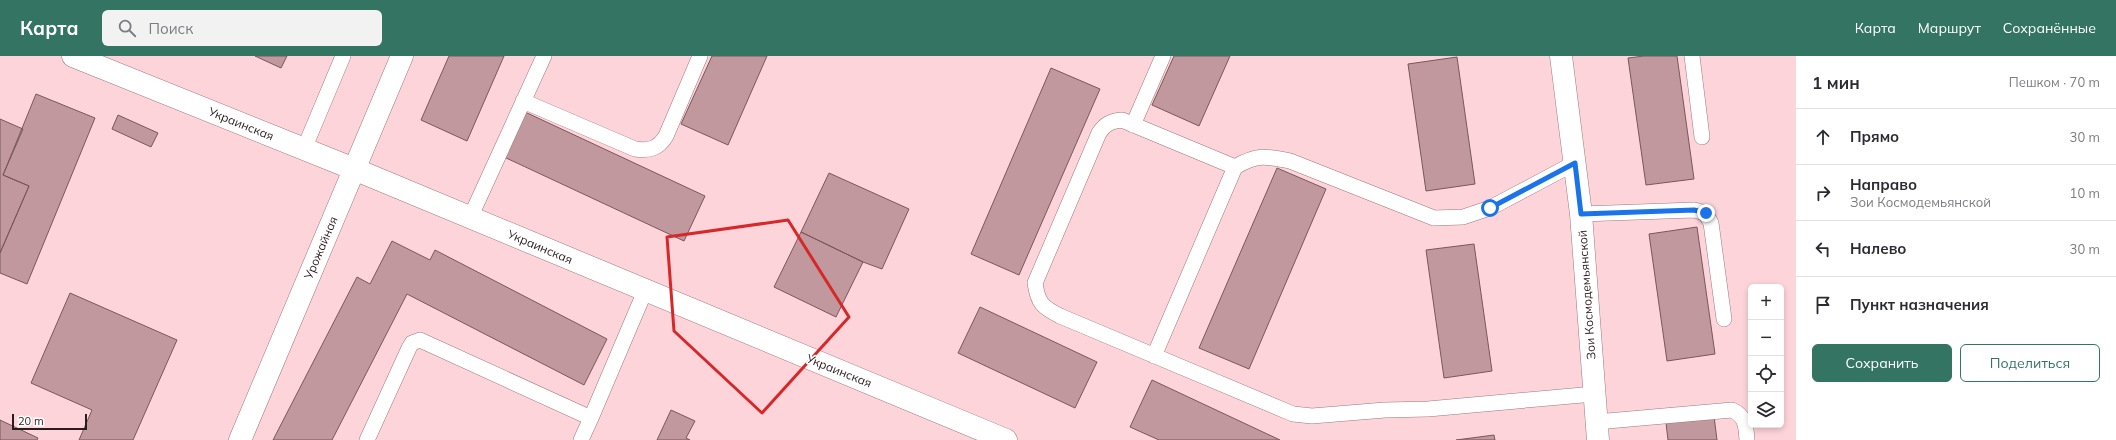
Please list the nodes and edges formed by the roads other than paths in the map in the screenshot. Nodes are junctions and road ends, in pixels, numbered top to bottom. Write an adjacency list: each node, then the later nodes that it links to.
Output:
1 (73, 56): 12 (street, Украинская)
2 (343, 56): 12 (lane)
3 (402, 56): 15 (street, Урожайная)
4 (544, 56): 9 (lane)
5 (700, 56): 9 (lane)
6 (1163, 56): 10 (lane)
7 (1561, 56): 13 (street, Зои Космодемьянской)
8 (1692, 56): 11 (lane)
9 (523, 101): 17 (lane)
10 (1133, 124): 14 (lane); 20 (lane)
11 (1702, 137)
12 (304, 149): 15 (street, Украинская)
13 (1575, 163): 14 (lane); 16 (street, Зои Космодемьянской)
14 (1235, 167): 20 (lane)
15 (354, 169): 17 (street, Украинская); 24 (street, Урожайная)
16 (1581, 214): 19 (lane); 21 (street, Зои Космодемьянской)
17 (470, 218): 18 (street, Украинская)
18 (645, 291): 22 (lane); 27 (street, Украинская)
19 (1724, 319)
20 (1154, 356): 21 (lane)
21 (1594, 394): 23 (street, Зои Космодемьянской)
22 (591, 418): 25 (lane); 26 (lane)
23 (1597, 431): 28 (lane)
24 (240, 440)
25 (367, 440)
26 (581, 440)
27 (1006, 440)
28 (1747, 440)

